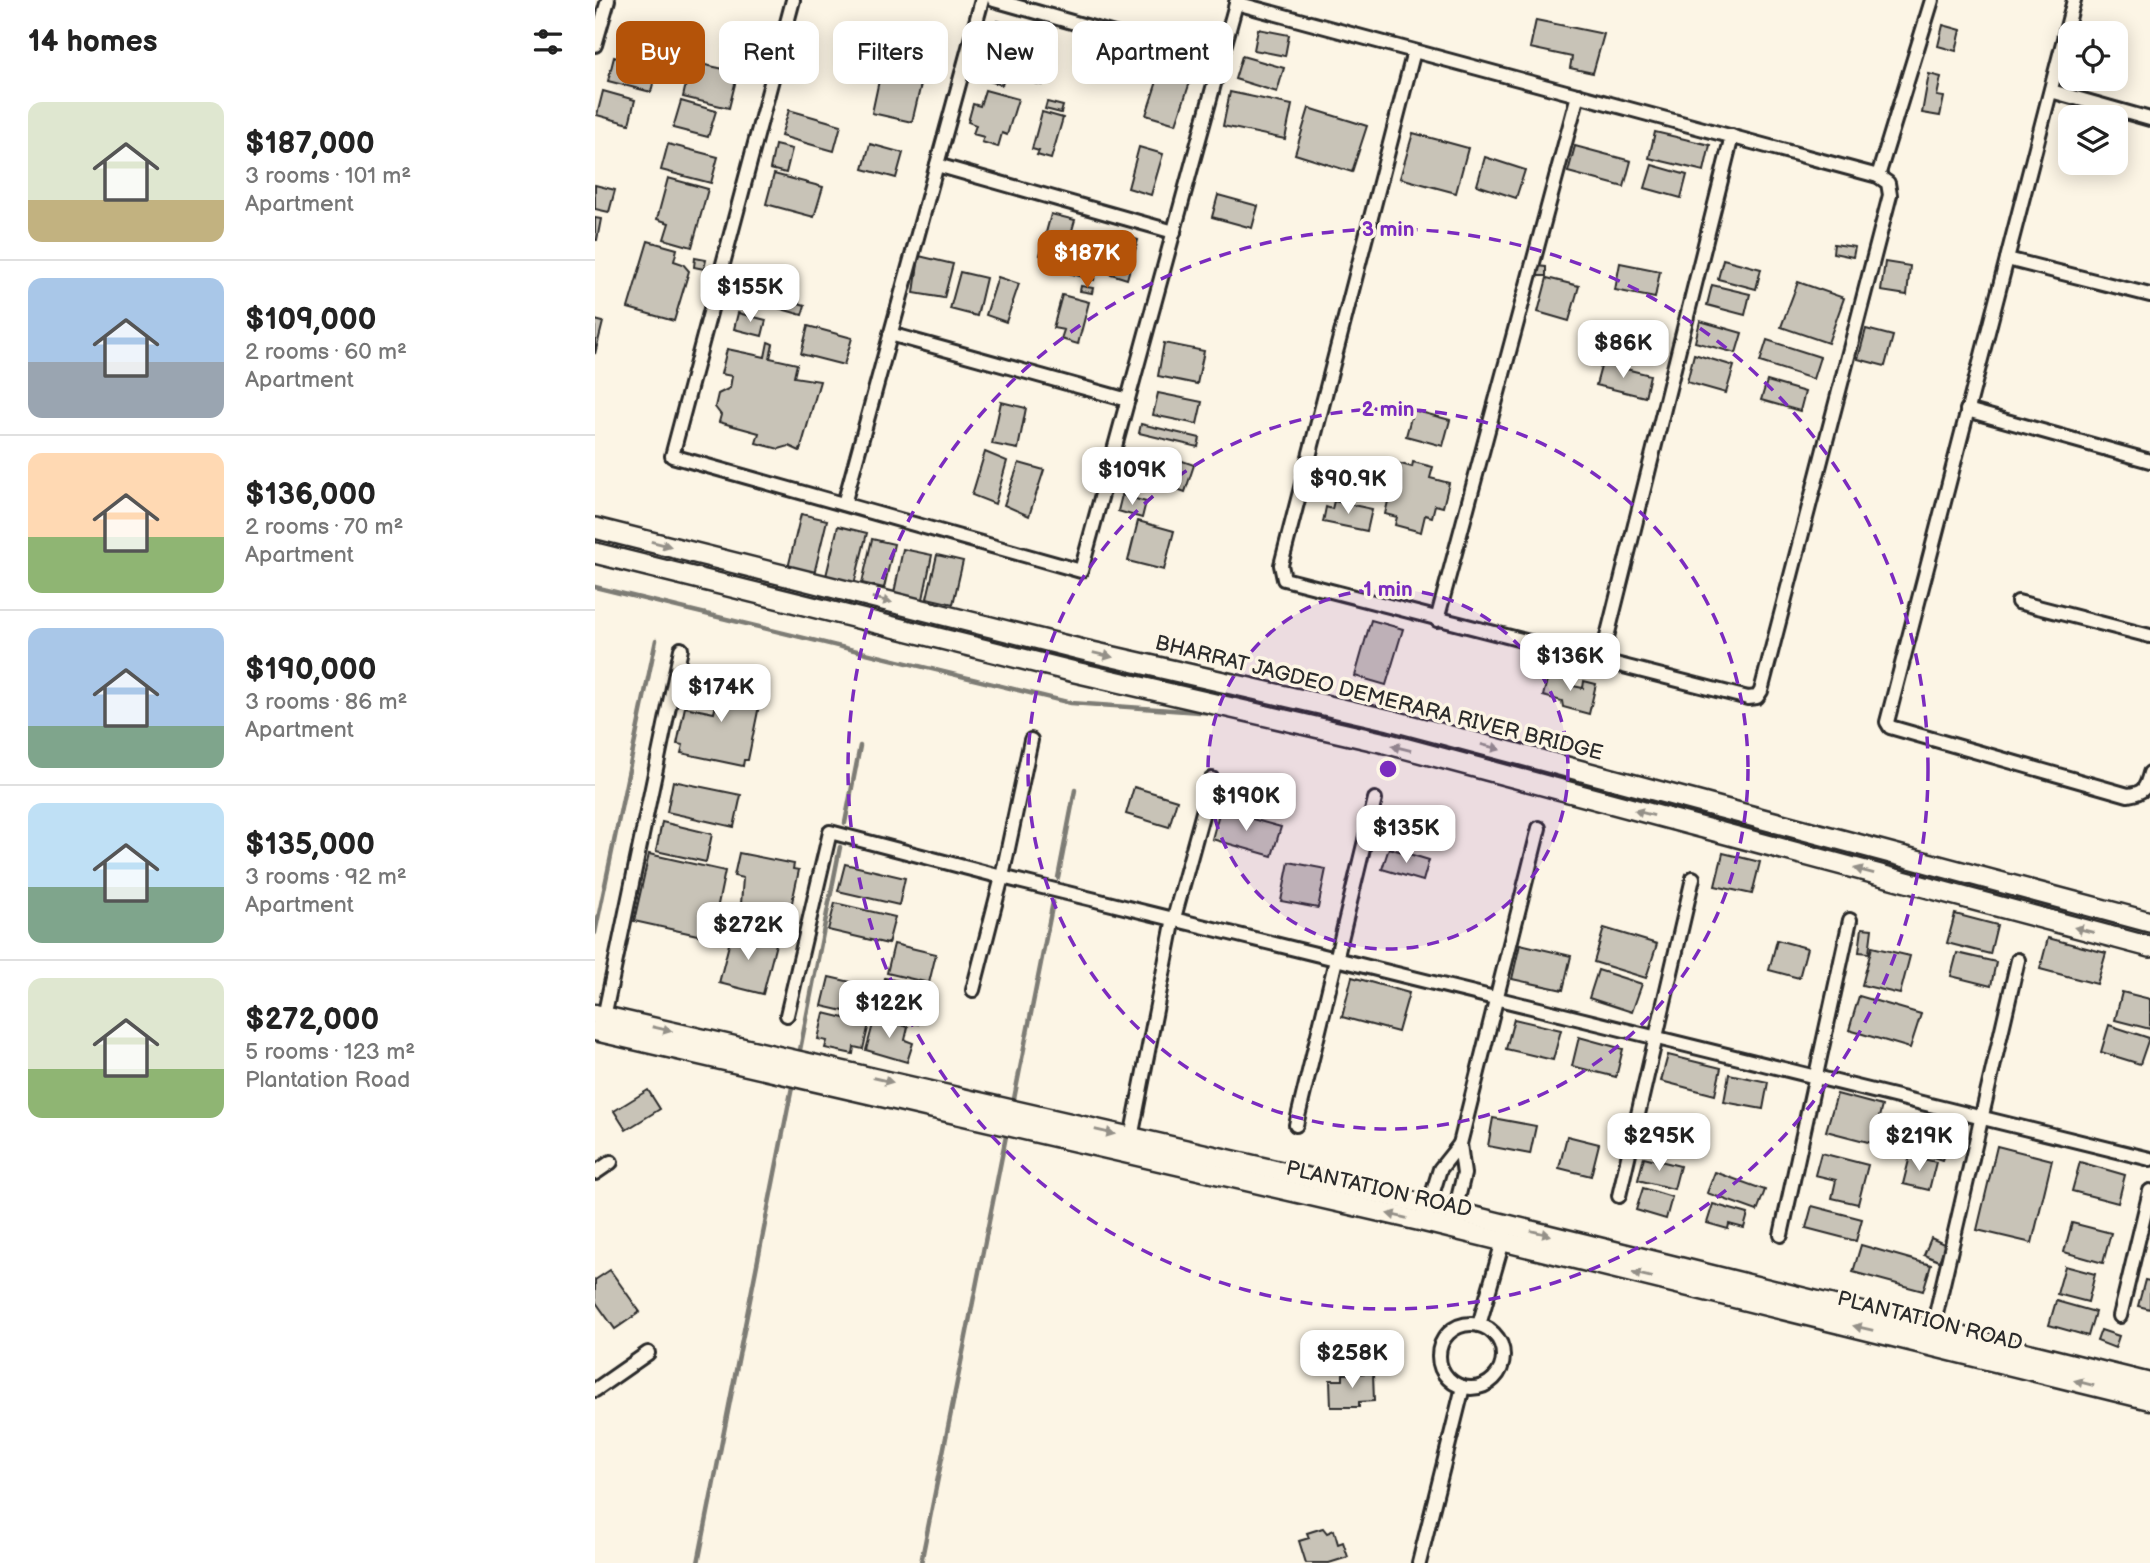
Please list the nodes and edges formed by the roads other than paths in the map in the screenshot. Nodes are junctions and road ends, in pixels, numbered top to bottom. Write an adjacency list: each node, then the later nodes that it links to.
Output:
1 (608, 0): 10 (street)
2 (793, 0): 26 (street)
3 (982, 0): 17 (street)
4 (994, 0): 9 (street)
5 (1932, 0): 18 (street)
6 (2074, 0): 13 (street)
7 (1237, 2): 8 (street); 11 (street)
8 (1232, 21)
9 (1072, 22)
10 (595, 46)
11 (1414, 51): 14 (street); 30 (street)
12 (1215, 84): 19 (street)
13 (2051, 91): 15 (street); 20 (street)
14 (1578, 95): 16 (street); 30 (street)
15 (2150, 119)
16 (1732, 136): 18 (street); 33 (street)
17 (937, 165): 19 (street); 22 (street)
18 (1878, 176): 33 (street)
19 (1174, 232): 23 (street)
20 (2007, 259): 21 (street); 24 (street)
21 (2150, 295)
22 (890, 334): 23 (street); 26 (street)
23 (1128, 401): 26 (street)
24 (1967, 410): 25 (street); 35 (street)
25 (2150, 461)
26 (844, 504)
27 (595, 528): 43 (main road, BHARRAT JAGDEO DEMERARA RIVER BRIDGE, one-way to 43)
28 (595, 553): 44 (main road, BHARRAT JAGDEO DEMERARA RIVER BRIDGE, one-way to 28)
29 (2018, 602): 31 (street)
30 (1437, 620): 33 (street)
31 (2150, 636)
32 (681, 649): 50 (street)
33 (1601, 661)
34 (1031, 740): 39 (street)
35 (2150, 773)
36 (1212, 779): 41 (street)
37 (1375, 799): 45 (street)
38 (1539, 828): 48 (street)
39 (1002, 877): 41 (street); 47 (street); 49 (street)
40 (1693, 878): 51 (street)
41 (1174, 918): 45 (street); 55 (street)
42 (1850, 920): 52 (street)
43 (2150, 922)
44 (2150, 947)
45 (1335, 957): 48 (street); 54 (street)
46 (2018, 960): 53 (street)
47 (973, 990)
48 (1498, 997): 51 (street); 56 (street)
49 (787, 1016)
50 (599, 1024): 55 (street, PLANTATION ROAD, one-way to 55); 62 (street, PLANTATION ROAD, one-way to 50)
51 (1656, 1036): 52 (street); 61 (street)
52 (1818, 1076): 53 (street); 65 (street)
53 (1983, 1116): 57 (street); 68 (street)
54 (1296, 1125)
55 (1131, 1138): 62 (street, PLANTATION ROAD)
56 (1460, 1144): 62 (street); 63 (street)
57 (2150, 1159)
58 (611, 1162): 59 (street)
59 (595, 1173)
60 (2150, 1191): 66 (street)
61 (1619, 1196)
62 (1426, 1214): 63 (street, PLANTATION ROAD)
63 (1453, 1220): 64 (street, PLANTATION ROAD)
64 (1505, 1233): 67 (street); 68 (street, PLANTATION ROAD, one-way to 68); 73 (street, PLANTATION ROAD, one-way to 64)
65 (1781, 1236)
66 (2120, 1316)
67 (1479, 1325): 71 (street); 71 (street)
68 (1933, 1327): 70 (street, PLANTATION ROAD)
69 (648, 1353): 72 (street)
70 (2150, 1383)
71 (1463, 1387): 74 (street)
72 (595, 1391)
73 (2150, 1400)
74 (1419, 1563)

